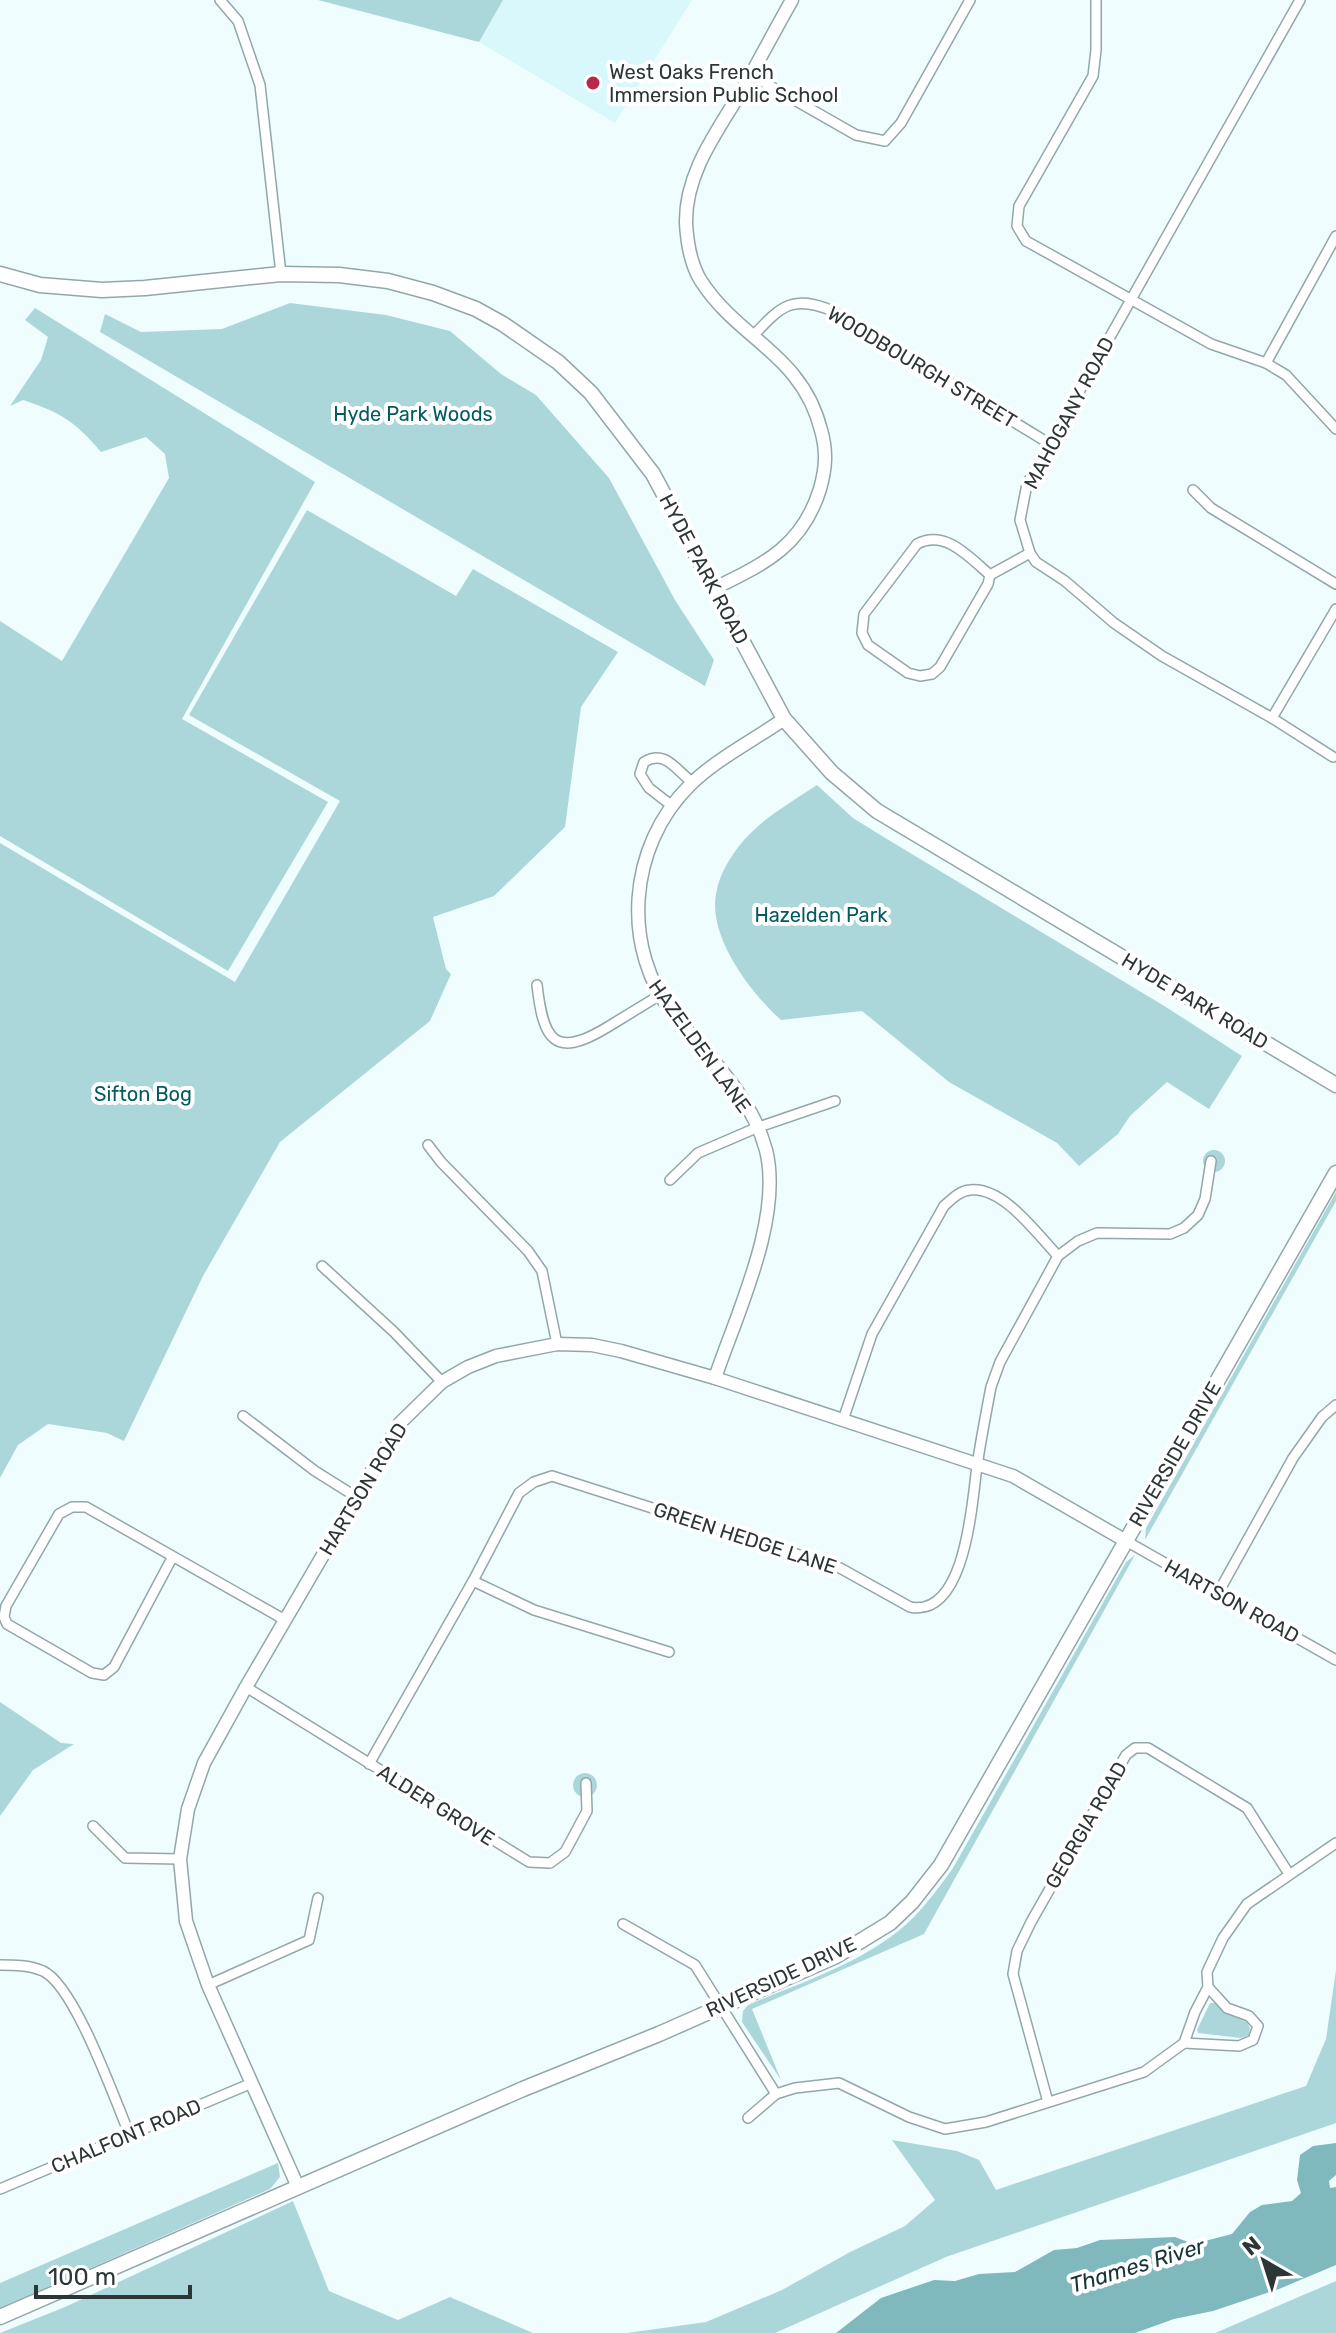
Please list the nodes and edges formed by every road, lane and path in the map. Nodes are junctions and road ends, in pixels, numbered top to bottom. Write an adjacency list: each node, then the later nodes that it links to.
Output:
1 (220, 0): 9 (street)
2 (792, 0): 6 (street)
3 (970, 0): 6 (street)
4 (1096, 0): 10 (street)
5 (1300, 0): 10 (street, MAHOGANY ROAD)
6 (751, 75): 11 (street)
7 (1336, 236): 12 (street)
8 (0, 274): 9 (main road, HYDE PARK ROAD)
9 (281, 274): 19 (main road, HYDE PARK ROAD)
10 (1131, 300): 12 (street); 14 (street, MAHOGANY ROAD)
11 (754, 335): 14 (street, WOODBOURGH STREET); 19 (street)
12 (1266, 363): 13 (street)
13 (1336, 429)
14 (1050, 444): 16 (street, MAHOGANY ROAD)
15 (1193, 490): 18 (street)
16 (1030, 553): 17 (street); 21 (street)
17 (990, 575): 17 (street)
18 (1336, 584)
19 (713, 589): 22 (main road, HYDE PARK ROAD)
20 (1336, 609): 21 (street)
21 (1272, 718): 23 (street)
22 (784, 719): 24 (street, HAZELDEN LANE); 28 (main road, HYDE PARK ROAD)
23 (1333, 757)
24 (692, 782): 25 (street, HAZELDEN LANE); 25 (street)
25 (671, 805): 27 (street, HAZELDEN LANE)
26 (537, 985): 27 (street)
27 (660, 995): 30 (street, HAZELDEN LANE)
28 (1336, 1085)
29 (835, 1101): 30 (street)
30 (756, 1128): 34 (street); 38 (street, HAZELDEN LANE)
31 (428, 1145): 37 (street)
32 (1211, 1161): 35 (street, GREEN HEDGE LANE)
33 (1336, 1173): 45 (main road, RIVERSIDE DRIVE)
34 (670, 1180)
35 (1058, 1256): 42 (street); 43 (street, GREEN HEDGE LANE)
36 (322, 1266): 39 (street)
37 (557, 1344): 38 (street, HARTSON ROAD); 39 (street, HARTSON ROAD)
38 (715, 1378): 42 (street, HARTSON ROAD)
39 (442, 1382): 44 (street, HARTSON ROAD)
40 (1336, 1405): 48 (street)
41 (243, 1416): 44 (street)
42 (843, 1420): 43 (street, HARTSON ROAD)
43 (978, 1463): 45 (street, HARTSON ROAD); 47 (street, GREEN HEDGE LANE)
44 (358, 1498): 49 (street, HARTSON ROAD)
45 (1126, 1541): 48 (street, HARTSON ROAD); 64 (main road, RIVERSIDE DRIVE)
46 (172, 1558): 46 (street); 49 (street)
47 (473, 1581): 50 (street); 53 (street, GREEN HEDGE LANE)
48 (1218, 1593): 51 (street, HARTSON ROAD)
49 (285, 1620): 52 (street, HARTSON ROAD)
50 (669, 1652)
51 (1336, 1660)
52 (246, 1687): 53 (street, ALDER GROVE); 57 (street, HARTSON ROAD)
53 (369, 1764): 54 (street, ALDER GROVE)
54 (586, 1783)
55 (93, 1826): 57 (street)
56 (1336, 1843): 58 (street)
57 (180, 1859): 62 (street, HARTSON ROAD)
58 (1289, 1874): 63 (street); 68 (street, GEORGIA ROAD)
59 (318, 1898): 62 (street)
60 (623, 1924): 64 (street)
61 (0, 1965): 70 (street)
62 (208, 1985): 66 (street, HARTSON ROAD)
63 (1208, 1987): 65 (street); 65 (street)
64 (721, 2006): 67 (street); 71 (main road, RIVERSIDE DRIVE)
65 (1184, 2043): 68 (street)
66 (252, 2083): 70 (street, CHALFONT ROAD); 71 (street, HARTSON ROAD)
67 (776, 2094): 68 (street); 69 (street)
68 (1048, 2102)
69 (748, 2118)
70 (129, 2133): 72 (street, CHALFONT ROAD)
71 (298, 2187): 73 (main road, RIVERSIDE DRIVE)
72 (0, 2189)
73 (0, 2317)

